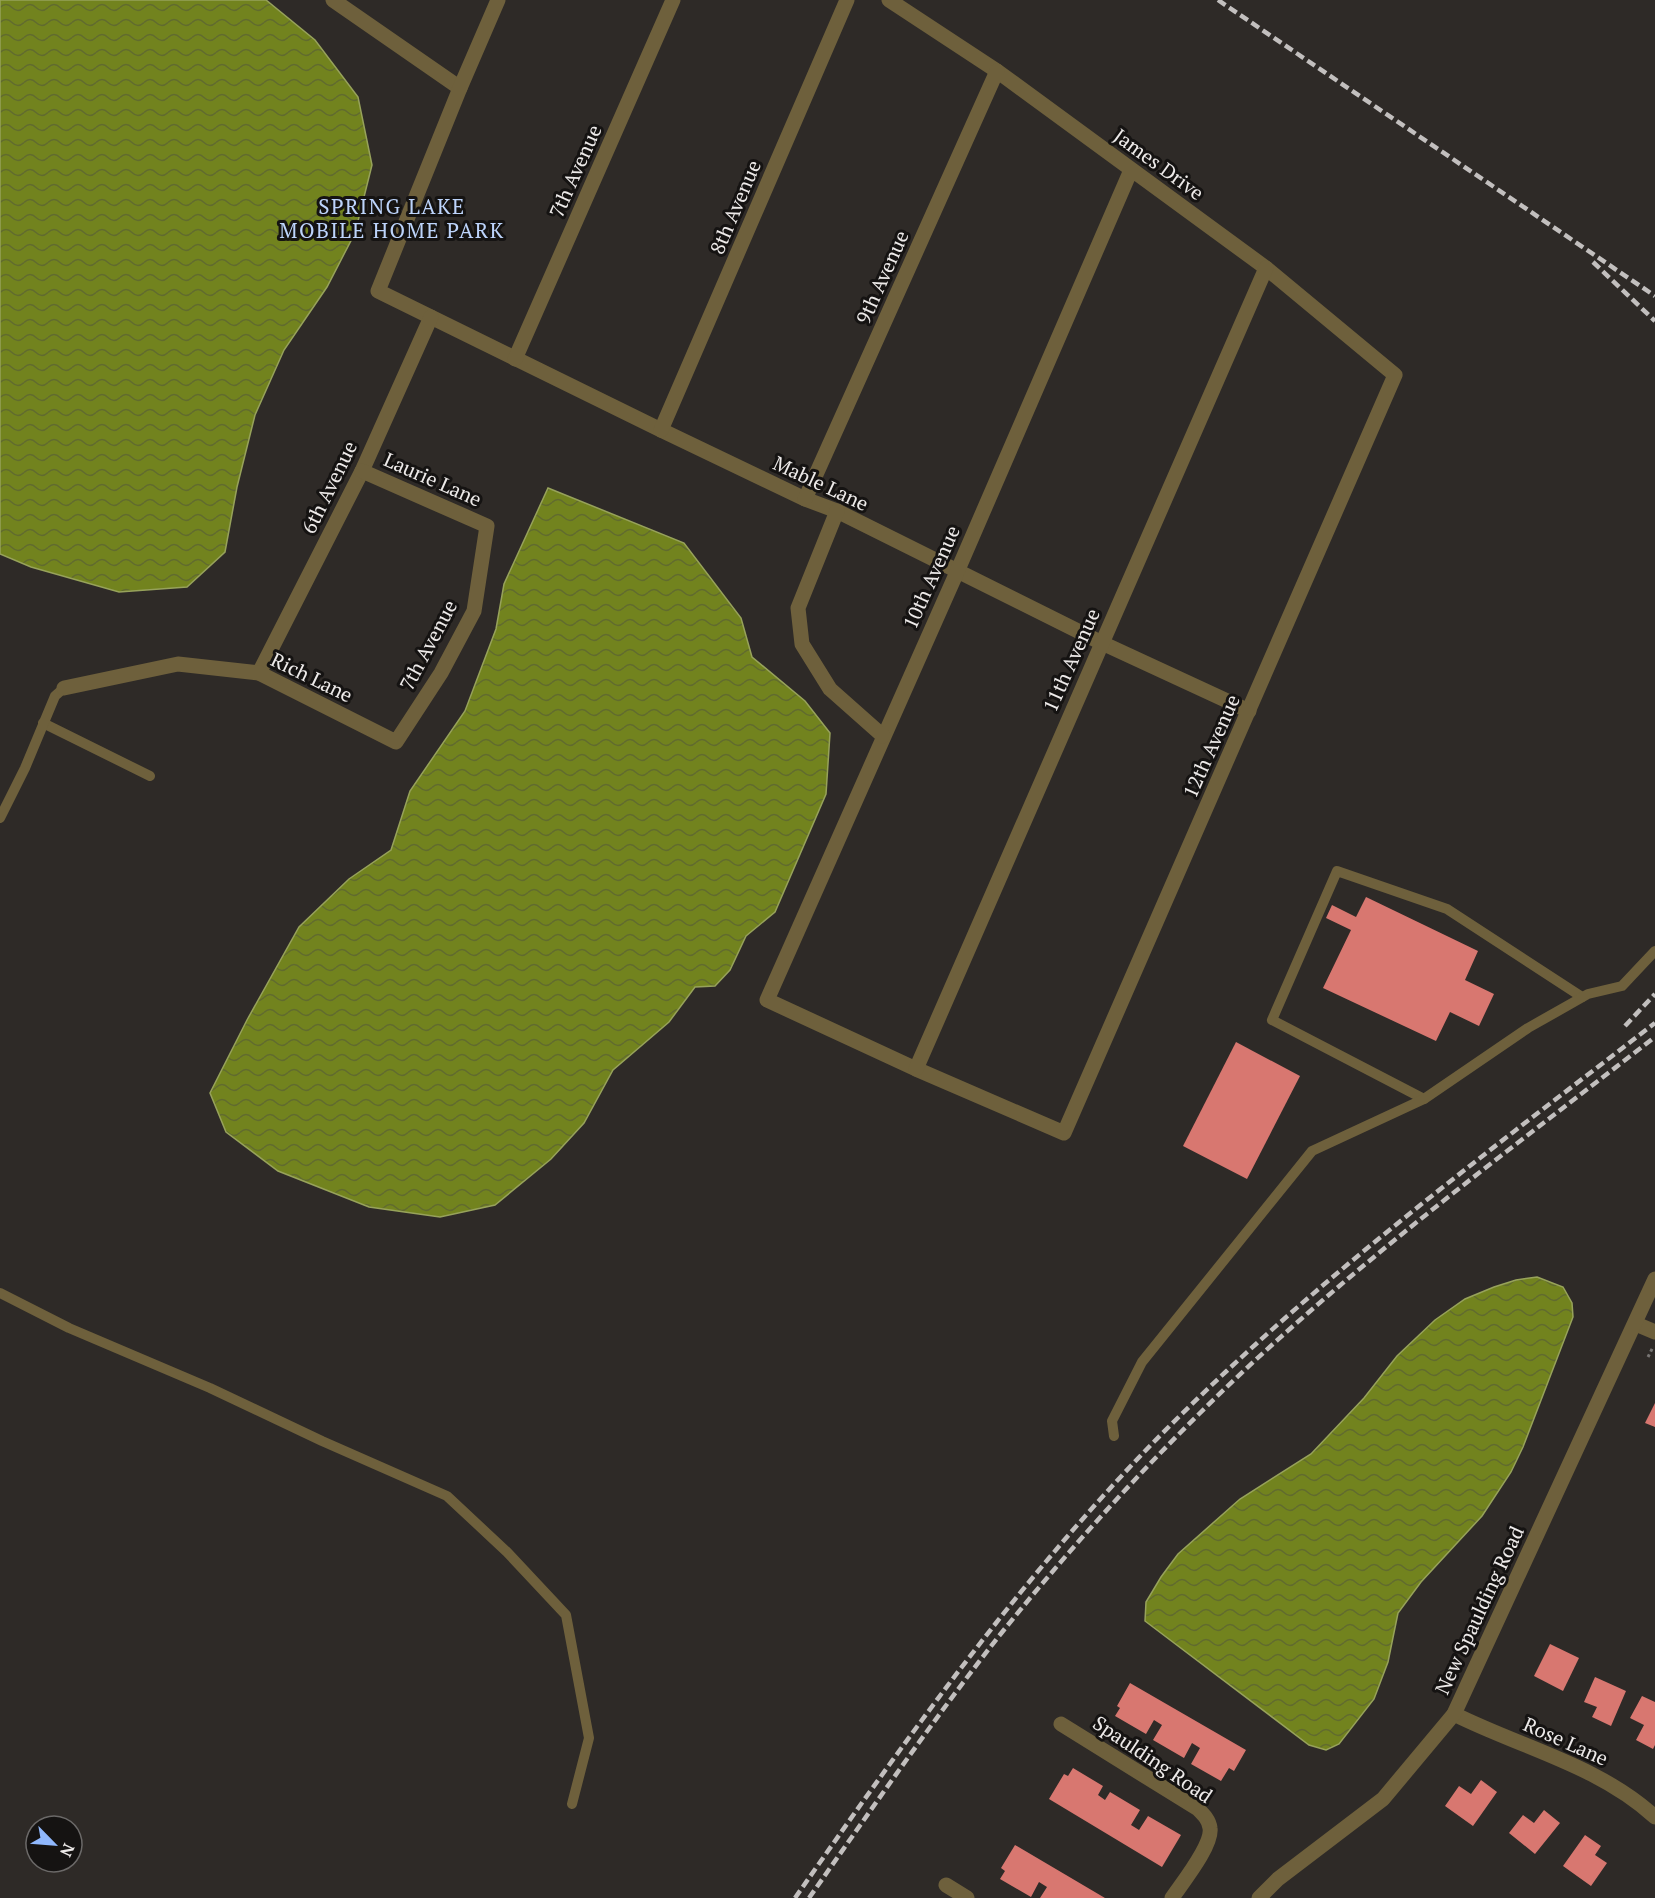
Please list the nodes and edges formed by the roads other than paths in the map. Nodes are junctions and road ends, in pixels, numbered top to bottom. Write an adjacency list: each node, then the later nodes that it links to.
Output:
1 (333, 0): 7 (street)
2 (498, 0): 7 (street)
3 (673, 0): 11 (street, 7th Avenue)
4 (847, 0): 13 (street, 8th Avenue)
5 (889, 0): 6 (street, James Drive)
6 (997, 71): 8 (street, James Drive); 15 (street, 9th Avenue)
7 (460, 88): 10 (street, Mable Lane)
8 (1131, 170): 9 (street, James Drive); 18 (street, 10th Avenue)
9 (1266, 268): 12 (street, James Drive); 19 (street, 11th Avenue)
10 (431, 317): 11 (street, Mable Lane); 14 (street, 6th Avenue)
11 (514, 359): 13 (street, Mable Lane)
12 (1395, 375): 22 (street, 12th Avenue)
13 (661, 430): 15 (street, Mable Lane)
14 (362, 471): 17 (street, Laurie Lane); 20 (street, 6th Avenue)
15 (806, 499): 16 (street, Mable Lane)
16 (837, 511): 18 (street, Mable Lane); 24 (street)
17 (487, 526): 25 (street, 7th Avenue)
18 (957, 572): 19 (street, Mable Lane); 24 (street, 10th Avenue)
19 (1102, 643): 22 (street, Mable Lane); 30 (street, 11th Avenue)
20 (259, 673): 21 (street, Rich Lane); 25 (street, Rich Lane)
21 (64, 688): 23 (lane)
22 (1249, 711): 30 (street, 12th Avenue)
23 (43, 723): 26 (lane); 27 (lane)
24 (883, 736): 30 (street, 10th Avenue)
25 (396, 742)
26 (150, 776)
27 (0, 818)
28 (1655, 951): 29 (lane)
29 (1582, 997): 31 (lane); 31 (lane)
30 (916, 1069)
31 (1424, 1099): 36 (lane)
32 (1655, 1279): 34 (street, New Spaulding Road)
33 (0, 1293): 39 (lane)
34 (1636, 1324): 35 (street); 37 (street, New Spaulding Road)
35 (1655, 1332)
36 (1114, 1436)
37 (1454, 1714): 40 (street, Rose Lane); 44 (street, New Spaulding Road)
38 (1061, 1724): 43 (street, Spaulding Road)
39 (572, 1804)
40 (1655, 1817)
41 (946, 1885): 42 (street)
42 (967, 1898)
43 (1172, 1898)
44 (1259, 1898)

